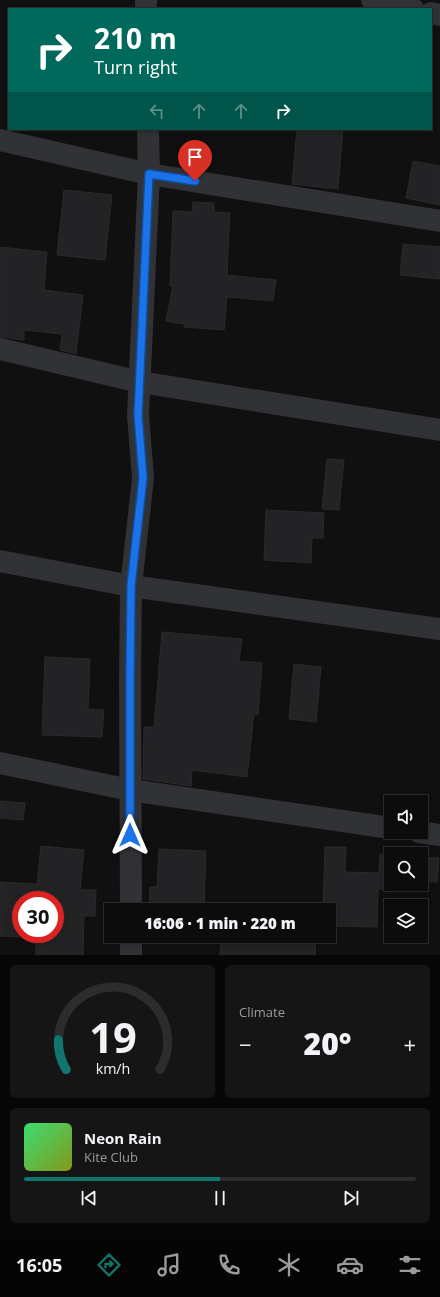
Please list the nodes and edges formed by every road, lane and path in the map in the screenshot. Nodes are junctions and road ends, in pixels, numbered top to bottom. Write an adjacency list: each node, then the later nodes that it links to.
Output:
1 (372, 0): 2 (street)
2 (408, 8)
3 (148, 130): 5 (street)
4 (0, 140): 5 (street)
5 (149, 174): 6 (street); 8 (street)
6 (440, 220)
7 (0, 349): 8 (street)
8 (140, 382): 9 (street); 11 (street)
9 (440, 430)
10 (0, 561): 11 (street)
11 (131, 586): 12 (street); 14 (street)
12 (440, 629)
13 (0, 764): 14 (street)
14 (130, 790): 15 (street); 18 (street)
15 (384, 827)
16 (428, 833): 17 (street)
17 (440, 835)
18 (131, 903)
19 (131, 943): 20 (street)
20 (131, 955)

